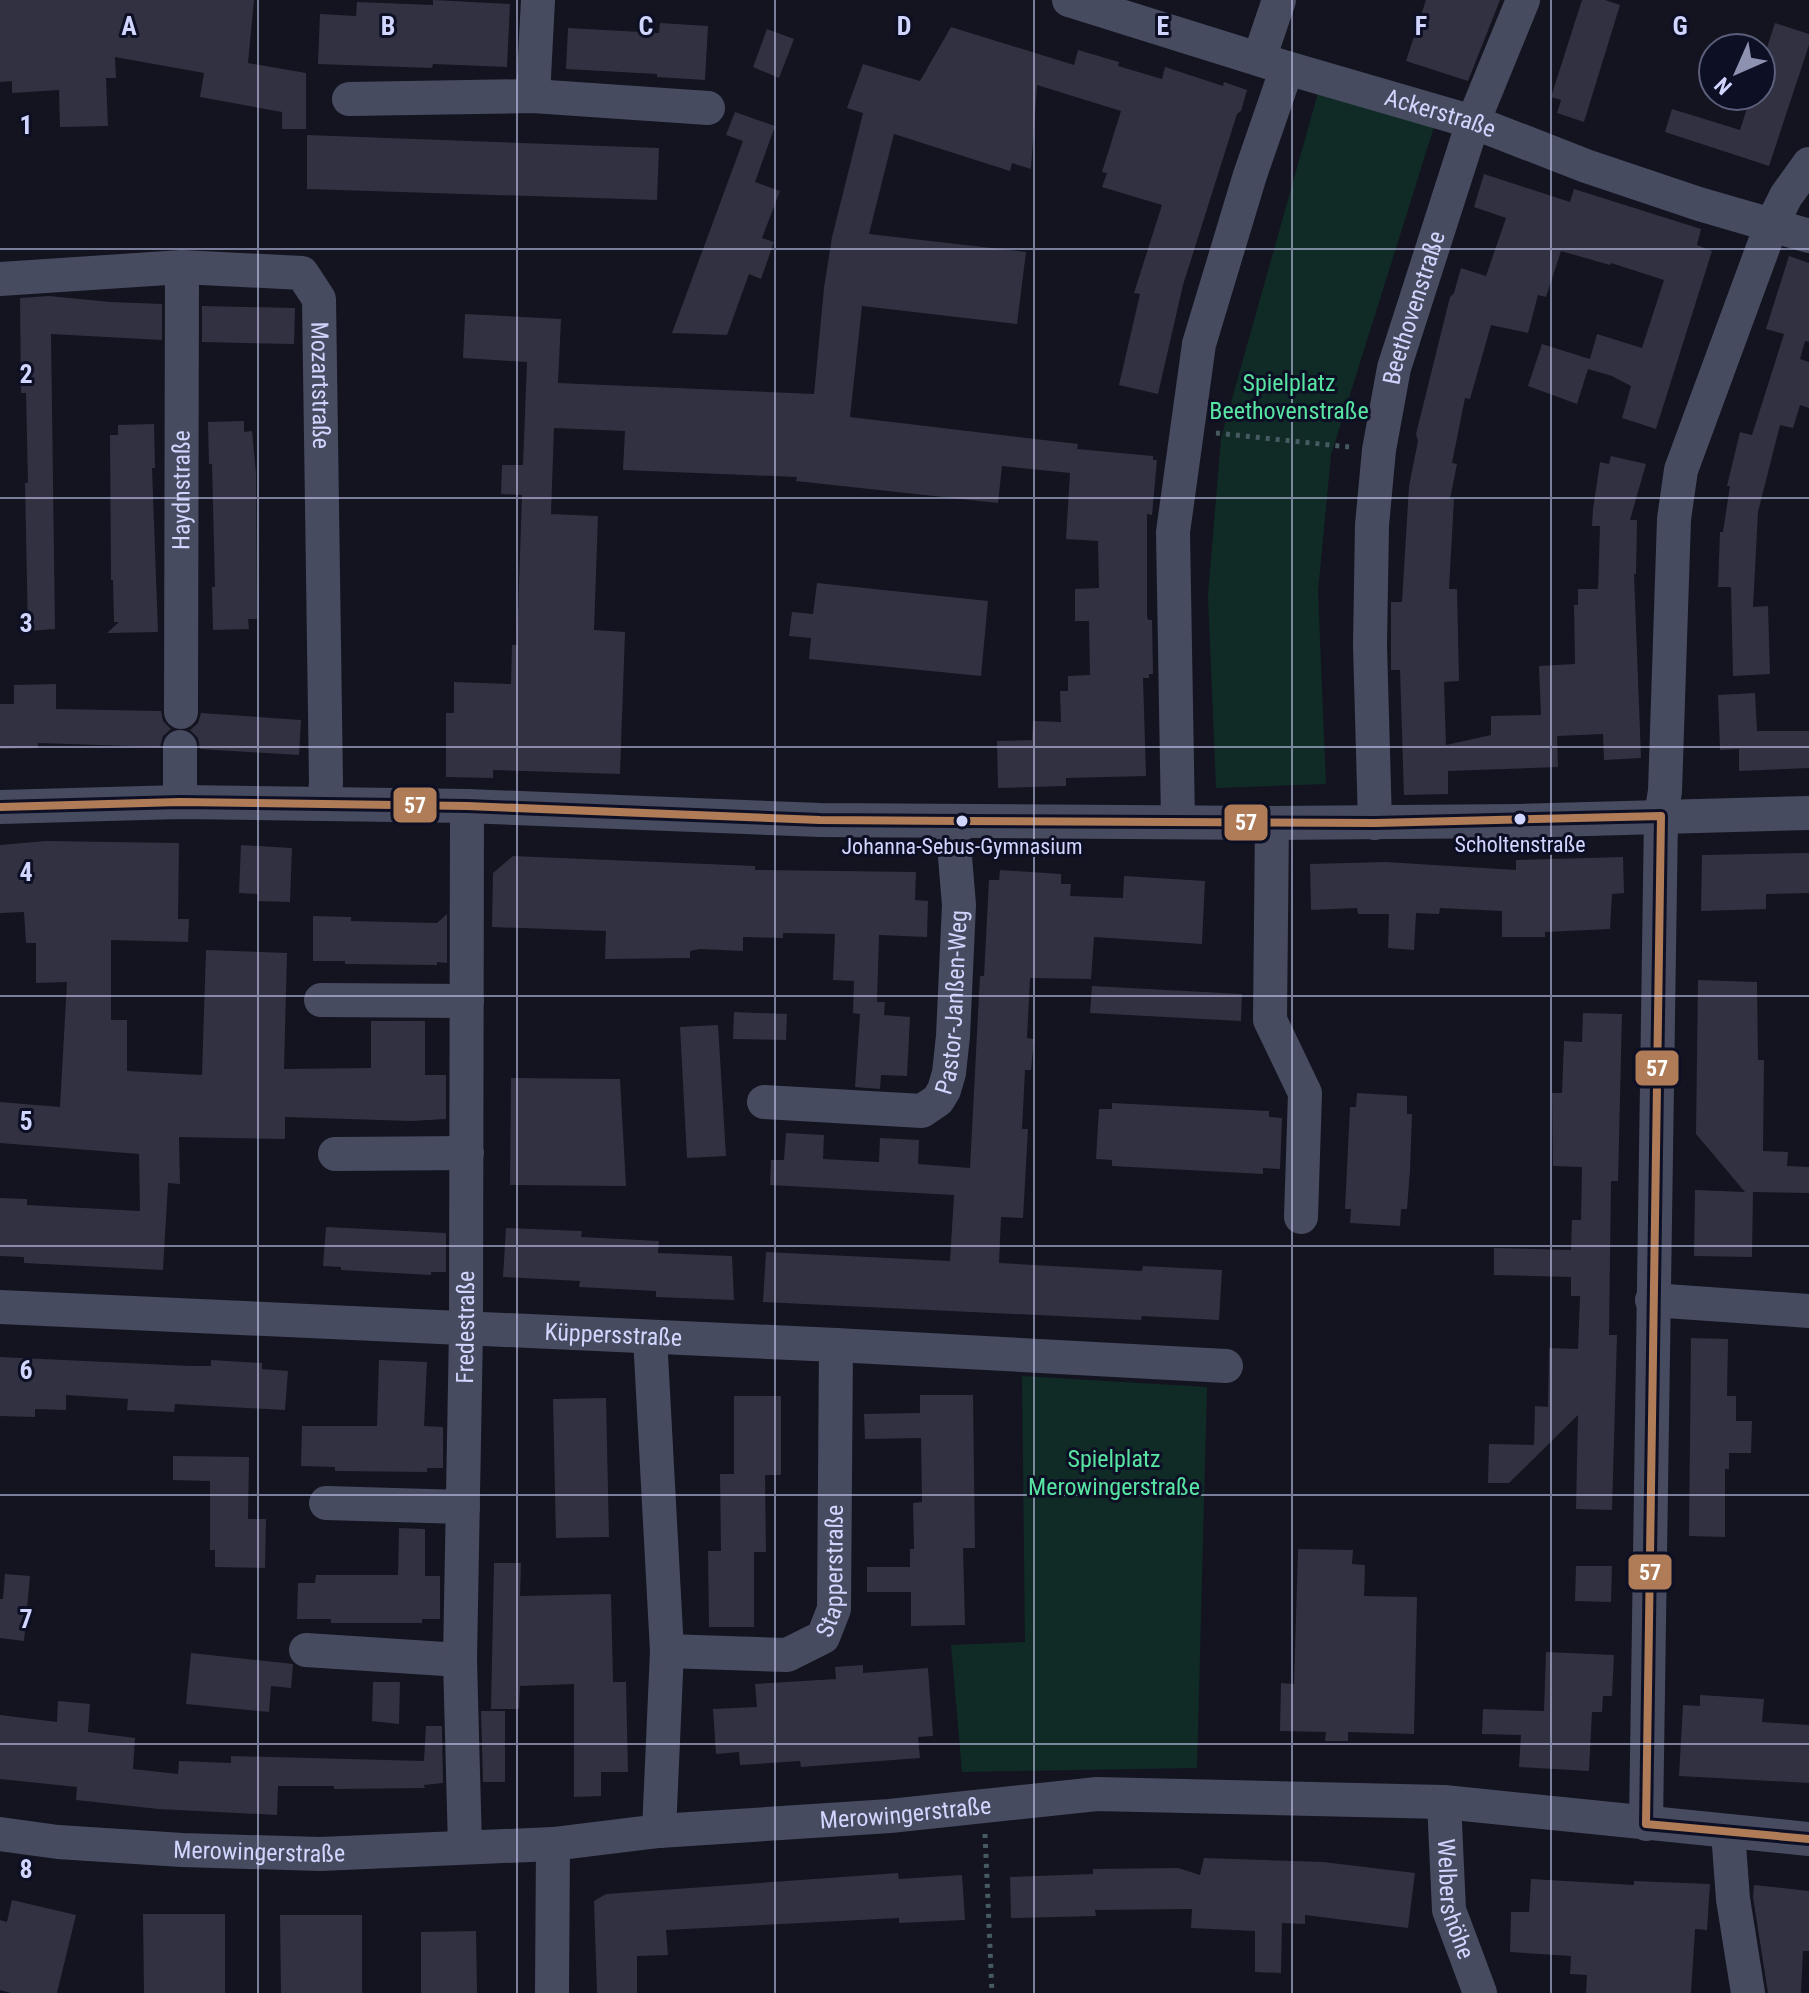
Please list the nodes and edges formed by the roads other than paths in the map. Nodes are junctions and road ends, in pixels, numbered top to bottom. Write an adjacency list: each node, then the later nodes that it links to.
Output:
1 (538, 0): 6 (street)
2 (1069, 0): 5 (street, Ackerstraße)
3 (1279, 0): 5 (street)
4 (1523, 0): 9 (street, Beethovenstraße)
5 (1273, 64): 9 (street, Ackerstraße); 24 (street)
6 (533, 96): 7 (street); 8 (street)
7 (349, 99)
8 (708, 108)
9 (1473, 122): 11 (street, Ackerstraße); 26 (street, Beethovenstraße)
10 (1809, 164): 11 (street)
11 (1771, 226): 12 (street, Ackerstraße); 22 (street)
12 (1809, 236)
13 (182, 267): 14 (street, Mozartstraße); 15 (street, Haydnstraße); 18 (street, Mozartstraße)
14 (0, 279)
15 (181, 712)
16 (180, 747): 17 (street)
17 (180, 802): 18 (street); 20 (street)
18 (324, 804): 19 (street)
19 (467, 806): 23 (street); 28 (street, Fredestraße)
20 (0, 807)
21 (1809, 813): 22 (street)
22 (1661, 816): 26 (street); 33 (street)
23 (952, 821): 24 (street); 29 (street, Pastor-Janßen-Weg)
24 (1178, 822): 25 (street)
25 (1272, 823): 26 (street); 32 (street)
26 (1375, 823)
27 (321, 1000): 28 (street)
28 (467, 1001): 30 (street, Fredestraße)
29 (764, 1102)
30 (467, 1153): 31 (street); 36 (street, Fredestraße)
31 (335, 1154)
32 (1301, 1217)
33 (1652, 1300): 35 (street); 46 (street)
34 (0, 1307): 36 (street, Küppersstraße)
35 (1809, 1311)
36 (466, 1329): 37 (street, Küppersstraße); 41 (street, Fredestraße)
37 (650, 1337): 38 (street, Küppersstraße); 43 (street)
38 (836, 1345): 39 (street, Küppersstraße); 43 (street, Stapperstraße)
39 (1226, 1366)
40 (326, 1503): 41 (street)
41 (463, 1507): 44 (street, Fredestraße)
42 (306, 1650): 44 (street)
43 (667, 1651): 47 (street)
44 (460, 1660): 52 (street, Fredestraße)
45 (1444, 1802): 46 (street, Merowingerstraße); 47 (street, Merowingerstraße); 54 (street, Welbershöhe)
46 (1646, 1824): 48 (street, Merowingerstraße)
47 (659, 1831): 51 (street, Merowingerstraße)
48 (1728, 1832): 50 (street, Merowingerstraße); 55 (street)
49 (0, 1834): 52 (street, Merowingerstraße)
50 (1809, 1839)
51 (553, 1844): 52 (street, Merowingerstraße); 53 (street)
52 (465, 1847)
53 (552, 1993)
54 (1480, 1993)
55 (1748, 1993)

